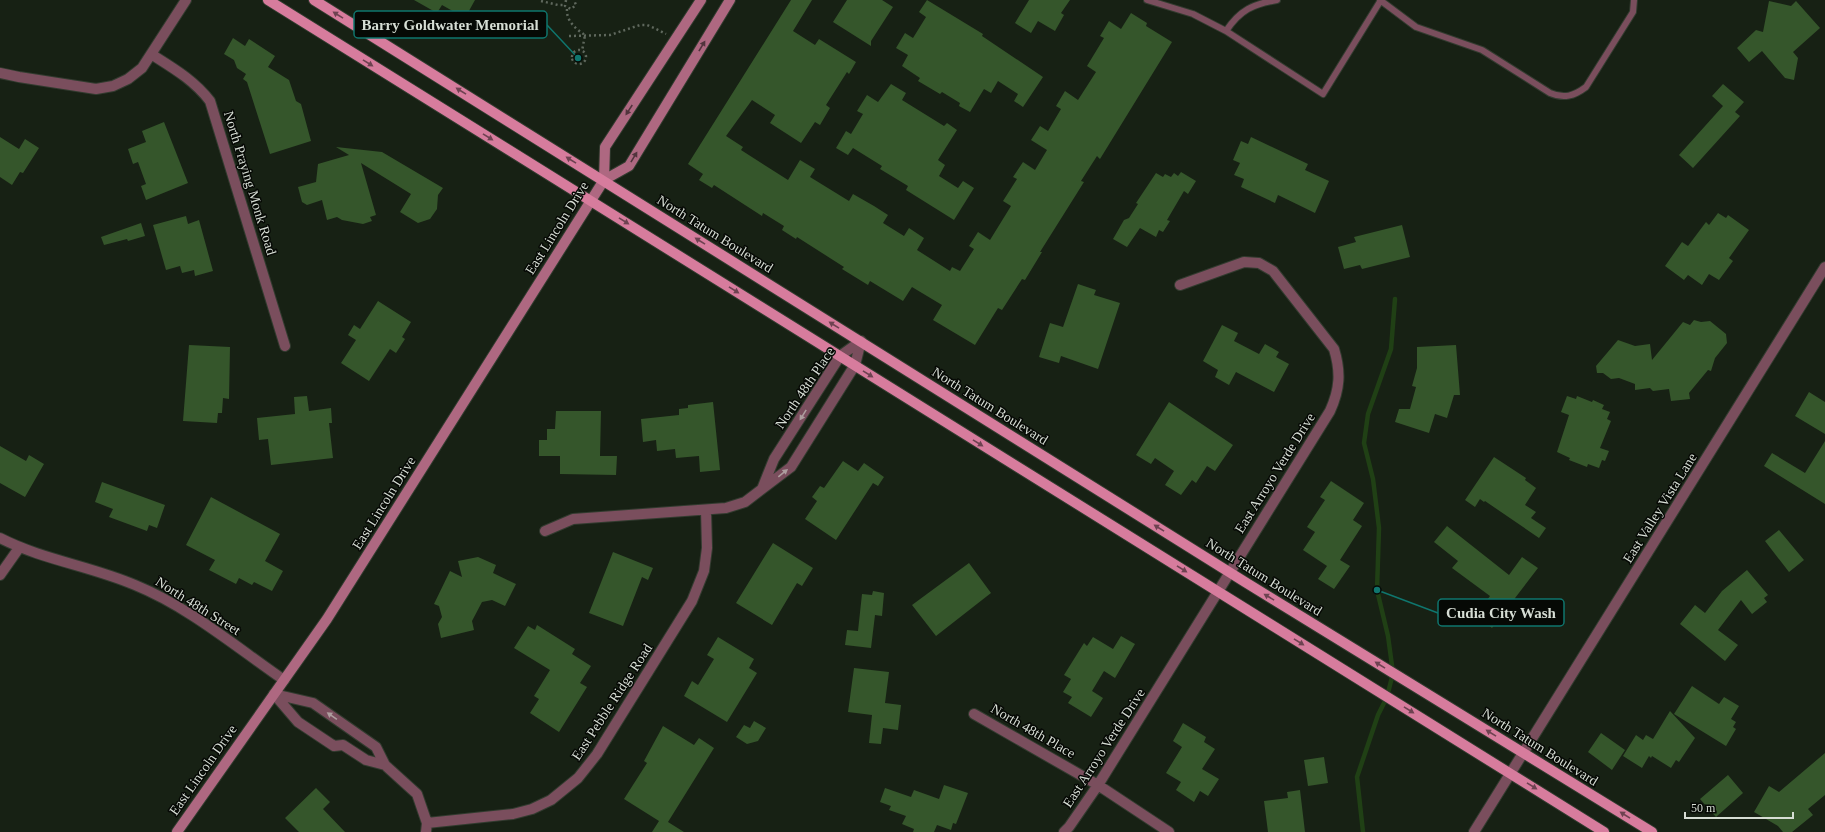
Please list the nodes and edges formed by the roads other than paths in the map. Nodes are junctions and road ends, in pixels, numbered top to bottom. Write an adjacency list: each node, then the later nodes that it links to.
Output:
1 (186, 0): 11 (street)
2 (268, 0): 14 (main road, one-way to 14)
3 (314, 0): 13 (main road, North Tatum Boulevard, one-way to 3)
4 (701, 0): 13 (main road, East Lincoln Drive, one-way to 13)
5 (730, 0): 13 (main road, East Lincoln Drive, one-way to 5)
6 (1147, 0): 10 (lane)
7 (1277, 0): 10 (lane)
8 (1381, 0): 9 (lane); 10 (lane)
9 (1634, 0)
10 (1226, 31)
11 (151, 54): 12 (street); 18 (street, North Praying Monk Road)
12 (0, 73)
13 (604, 180): 14 (main road, East Lincoln Drive); 17 (main road, North Tatum Boulevard, one-way to 13)
14 (591, 201): 19 (main road, one-way to 19); 29 (main road, East Lincoln Drive)
15 (1825, 267): 34 (street, East Valley Vista Lane)
16 (1180, 285): 26 (street, East Arroyo Verde Drive)
17 (861, 341): 19 (street, North 48th Place); 20 (street, North 48th Place); 26 (main road, North Tatum Boulevard, one-way to 17)
18 (285, 346)
19 (840, 356): 20 (main road); 21 (street, North 48th Place, one-way to 21)
20 (855, 365): 21 (street, North 48th Place, one-way to 20); 28 (main road, one-way to 28)
21 (761, 491): 22 (street, North 48th Place)
22 (706, 510): 23 (street, North 48th Place); 38 (street, East Pebble Ridge Road)
23 (545, 531)
24 (0, 538): 25 (street, North 48th Street)
25 (19, 548): 27 (street); 29 (street, North 48th Street)
26 (1229, 573): 28 (street, East Arroyo Verde Drive); 34 (main road, North Tatum Boulevard, one-way to 26)
27 (0, 575)
28 (1218, 592): 36 (main road, one-way to 36); 37 (street, East Arroyo Verde Drive)
29 (284, 680): 30 (main road, East Lincoln Drive)
30 (274, 694): 32 (street, one-way to 30); 33 (street); 39 (main road, East Lincoln Drive)
31 (974, 714): 37 (street, North 48th Place)
32 (353, 731): 33 (street); 35 (street)
33 (343, 745): 35 (street)
34 (1524, 754): 36 (street, East Valley Vista Lane); 44 (main road, North Tatum Boulevard, one-way to 34)
35 (385, 765): 38 (street)
36 (1511, 774): 42 (street, East Valley Vista Lane); 43 (main road, one-way to 43)
37 (1098, 786): 40 (street, East Arroyo Verde Drive); 41 (street)
38 (427, 827)
39 (177, 832)
40 (1064, 832)
41 (1169, 832)
42 (1474, 832)
43 (1604, 832)
44 (1652, 832)

